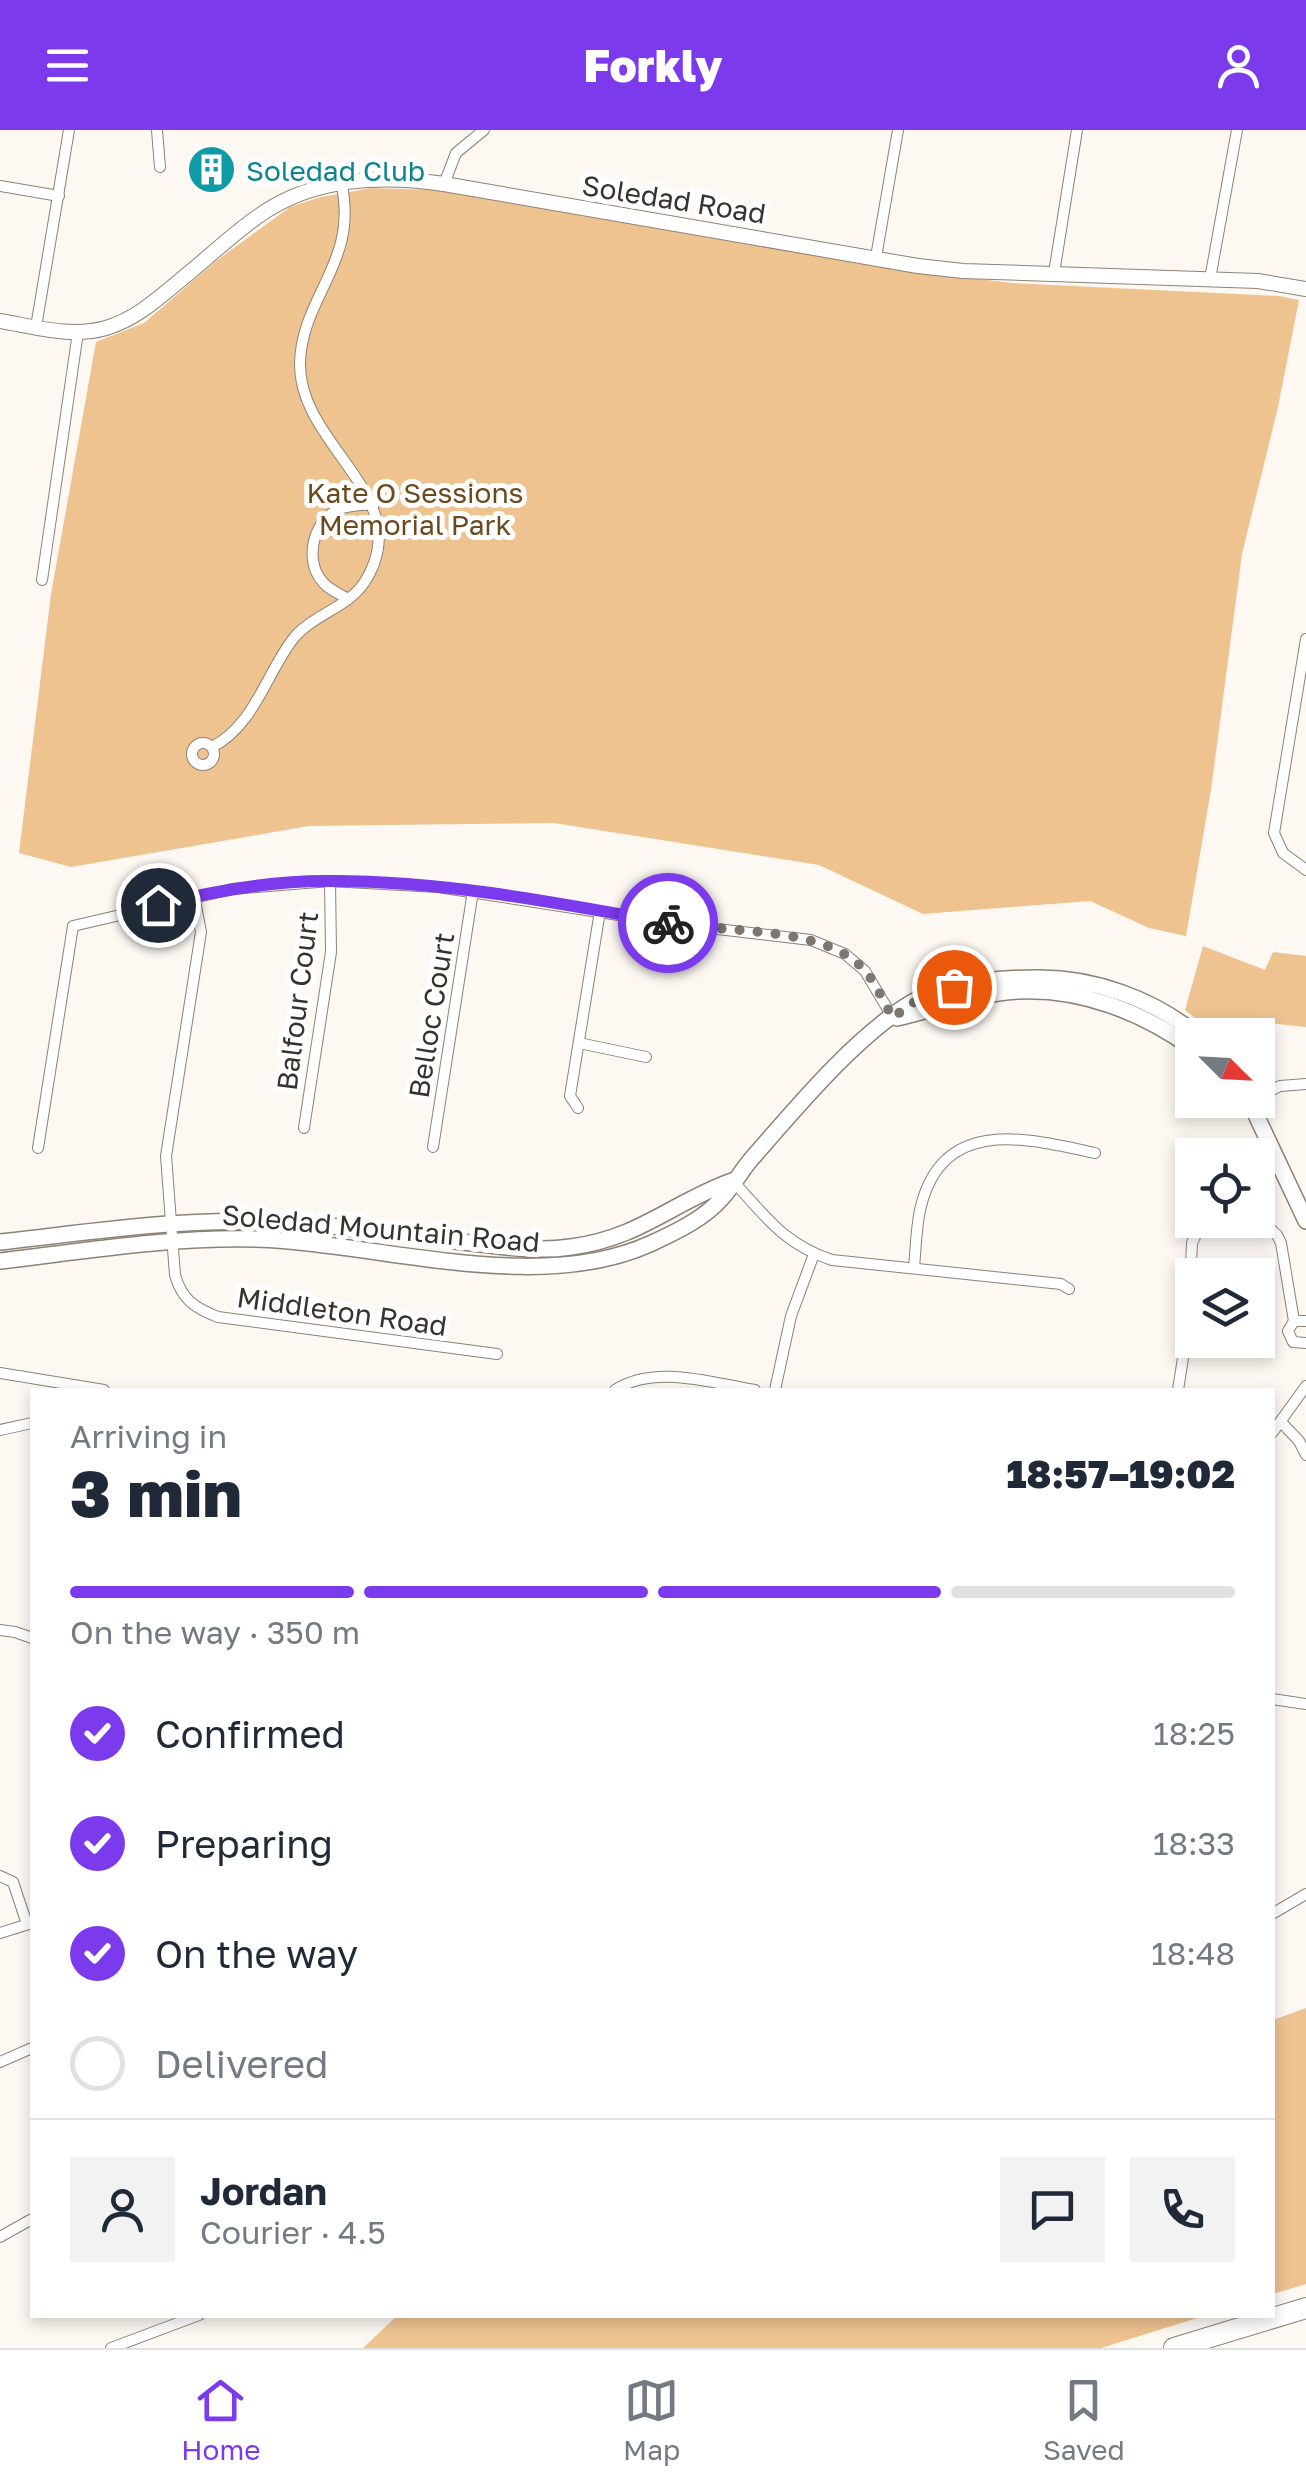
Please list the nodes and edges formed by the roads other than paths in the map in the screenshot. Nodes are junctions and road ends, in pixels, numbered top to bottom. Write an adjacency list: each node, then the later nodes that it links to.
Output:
1 (69, 130): 11 (street)
2 (157, 130): 7 (street)
3 (484, 130): 9 (street)
4 (898, 130): 12 (street)
5 (1077, 130): 13 (street)
6 (1237, 130): 14 (street)
7 (160, 167)
8 (341, 182): 9 (street, Soledad Road); 18 (street, Soledad Road); 19 (street)
9 (444, 184): 12 (street, Soledad Road)
10 (0, 186): 11 (street)
11 (59, 196): 17 (street)
12 (876, 258): 13 (street, Soledad Road)
13 (1054, 273): 14 (street, Soledad Road)
14 (1210, 279): 15 (street, Soledad Road)
15 (1306, 289)
16 (0, 321): 17 (street)
17 (36, 327): 18 (street)
18 (78, 332): 20 (street)
19 (374, 504): 21 (street); 21 (street)
20 (42, 580)
21 (348, 598): 23 (street)
22 (1306, 639): 24 (street)
23 (212, 747)
24 (1306, 870)
25 (330, 880): 26 (street); 27 (street); 38 (street, Balfour Court)
26 (474, 891): 28 (street); 39 (street, Belloc Court)
27 (194, 896): 40 (street); 44 (street, Middleton Road)
28 (600, 910): 29 (street); 32 (street)
29 (893, 1018): 30 (main road, Soledad Mountain Road); 31 (main road); 42 (main road, Soledad Mountain Road)
30 (1176, 1018)
31 (1175, 1038)
32 (579, 1043): 33 (street); 36 (street)
33 (646, 1057)
34 (1306, 1084): 35 (street)
35 (1275, 1088)
36 (578, 1108)
37 (1259, 1118): 43 (main road)
38 (304, 1128)
39 (433, 1147)
40 (38, 1148)
41 (1095, 1153): 51 (street)
42 (732, 1181): 44 (main road, Soledad Mountain Road); 48 (main road, Soledad Mountain Road); 49 (street)
43 (1306, 1221)
44 (170, 1222): 47 (main road, Soledad Mountain Road); 48 (street, Middleton Road)
45 (1275, 1232): 53 (street)
46 (1195, 1238): 62 (street)
47 (0, 1242)
48 (172, 1242): 50 (main road, Soledad Mountain Road); 55 (street, Middleton Road)
49 (814, 1254): 51 (street); 61 (street)
50 (0, 1261)
51 (914, 1268): 52 (street)
52 (1069, 1289)
53 (1300, 1321): 54 (street)
54 (1306, 1344)
55 (497, 1354)
56 (0, 1372): 58 (street)
57 (1306, 1386): 63 (street)
58 (92, 1388)
59 (617, 1388): 60 (street)
60 (743, 1388)
61 (775, 1388)
62 (1178, 1388)
63 (1281, 1422): 65 (street); 67 (street)
64 (30, 1423): 66 (street)
65 (1275, 1429)
66 (0, 1430)
67 (1306, 1455)
68 (0, 1630): 69 (street)
69 (30, 1637)
70 (1275, 1699): 71 (street)
71 (1306, 1704)
72 (0, 1876): 75 (street)
73 (1306, 1894): 74 (street)
74 (1275, 1912)
75 (30, 1923): 76 (street)
76 (0, 1933)
77 (30, 2049): 78 (street)
78 (0, 2062)
79 (30, 2220): 80 (street)
80 (0, 2238)
81 (1306, 2308): 82 (highway)
82 (1275, 2317)
83 (192, 2318): 85 (street)
84 (1273, 2318): 86 (highway)
85 (111, 2348)
86 (1174, 2348)

